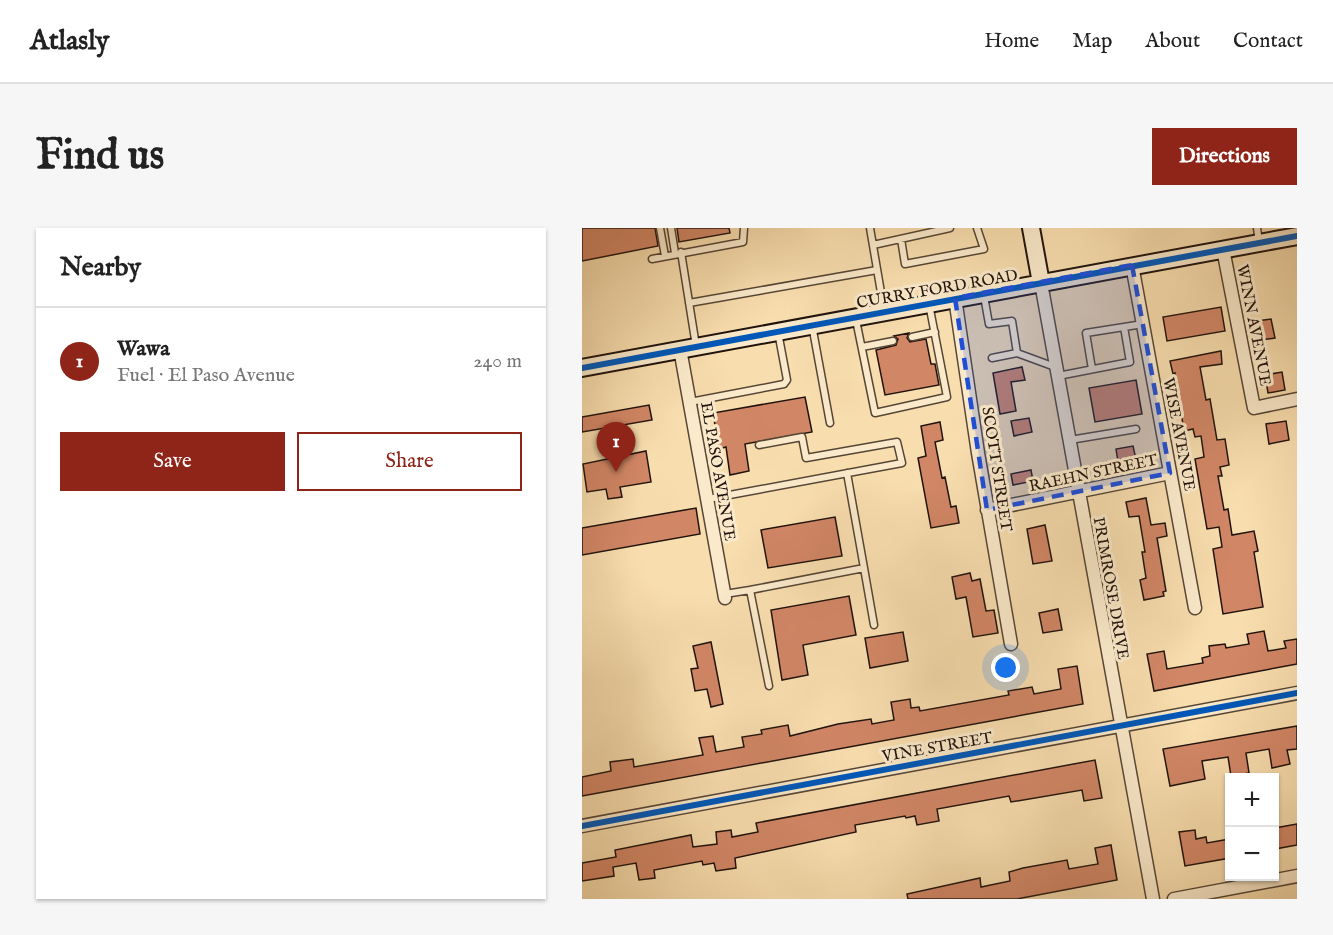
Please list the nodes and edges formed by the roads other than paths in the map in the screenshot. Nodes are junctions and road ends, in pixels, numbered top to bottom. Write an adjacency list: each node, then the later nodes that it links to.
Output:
1 (660, 228): 14 (lane)
2 (671, 228): 13 (lane)
3 (744, 228): 13 (lane)
4 (870, 228): 11 (lane)
5 (950, 228): 10 (lane)
6 (977, 228): 10 (lane)
7 (1031, 228): 18 (street)
8 (1287, 234): 9 (street, CURRY FORD ROAD)
9 (1258, 235): 12 (street, CURRY FORD ROAD)
10 (901, 239): 11 (lane)
11 (873, 245): 17 (lane)
12 (1223, 249): 16 (street, CURRY FORD ROAD); 39 (street, WINN AVENUE)
13 (678, 253): 14 (lane); 21 (lane)
14 (665, 256): 15 (lane)
15 (652, 259)
16 (1132, 266): 18 (street, CURRY FORD ROAD); 25 (street, WISE AVENUE)
17 (877, 270): 21 (lane); 23 (lane)
18 (1041, 283): 19 (street, CURRY FORD ROAD); 38 (street, PRIMROSE DRIVE)
19 (984, 293): 20 (street, CURRY FORD ROAD); 34 (lane)
20 (955, 298): 22 (street, CURRY FORD ROAD); 49 (street, SCOTT STREET)
21 (689, 303): 33 (lane)
22 (929, 303): 23 (street, CURRY FORD ROAD); 29 (lane)
23 (884, 311): 24 (street, CURRY FORD ROAD)
24 (855, 317): 26 (street, CURRY FORD ROAD); 32 (lane)
25 (1143, 324): 27 (lane); 46 (street, WISE AVENUE)
26 (812, 325): 28 (street, CURRY FORD ROAD); 41 (lane)
27 (1124, 327): 37 (lane); 37 (lane)
28 (777, 331): 33 (street, CURRY FORD ROAD); 40 (lane)
29 (935, 332): 30 (lane); 32 (lane)
30 (912, 337)
31 (892, 341): 32 (lane)
32 (862, 347)
33 (688, 348): 36 (street, CURRY FORD ROAD); 40 (street, EL PASO AVENUE)
34 (1017, 353): 35 (lane); 38 (lane)
35 (992, 358)
36 (582, 368)
37 (1092, 369): 38 (lane)
38 (1056, 371): 43 (street, PRIMROSE DRIVE)
39 (1297, 399)
40 (690, 402): 48 (street, EL PASO AVENUE)
41 (830, 423)
42 (1136, 429): 43 (lane)
43 (1069, 441): 47 (street, PRIMROSE DRIVE)
44 (759, 445): 45 (lane)
45 (847, 473): 48 (lane); 50 (lane)
46 (1170, 473): 47 (street, RAEHN STREET); 53 (street, WISE AVENUE)
47 (1078, 492): 49 (street, RAEHN STREET); 58 (street, PRIMROSE DRIVE)
48 (707, 499): 52 (street, EL PASO AVENUE)
49 (987, 510): 55 (street, SCOTT STREET)
50 (864, 568): 51 (lane); 54 (lane)
51 (750, 590): 52 (lane); 56 (lane)
52 (724, 596)
53 (1196, 608)
54 (874, 625)
55 (1011, 644)
56 (769, 686)
57 (1297, 693): 58 (street, VINE STREET)
58 (1120, 726): 59 (street, VINE STREET); 61 (street, PRIMROSE DRIVE)
59 (582, 825)
60 (1297, 876): 62 (street)
61 (1153, 899)
62 (1174, 899)

